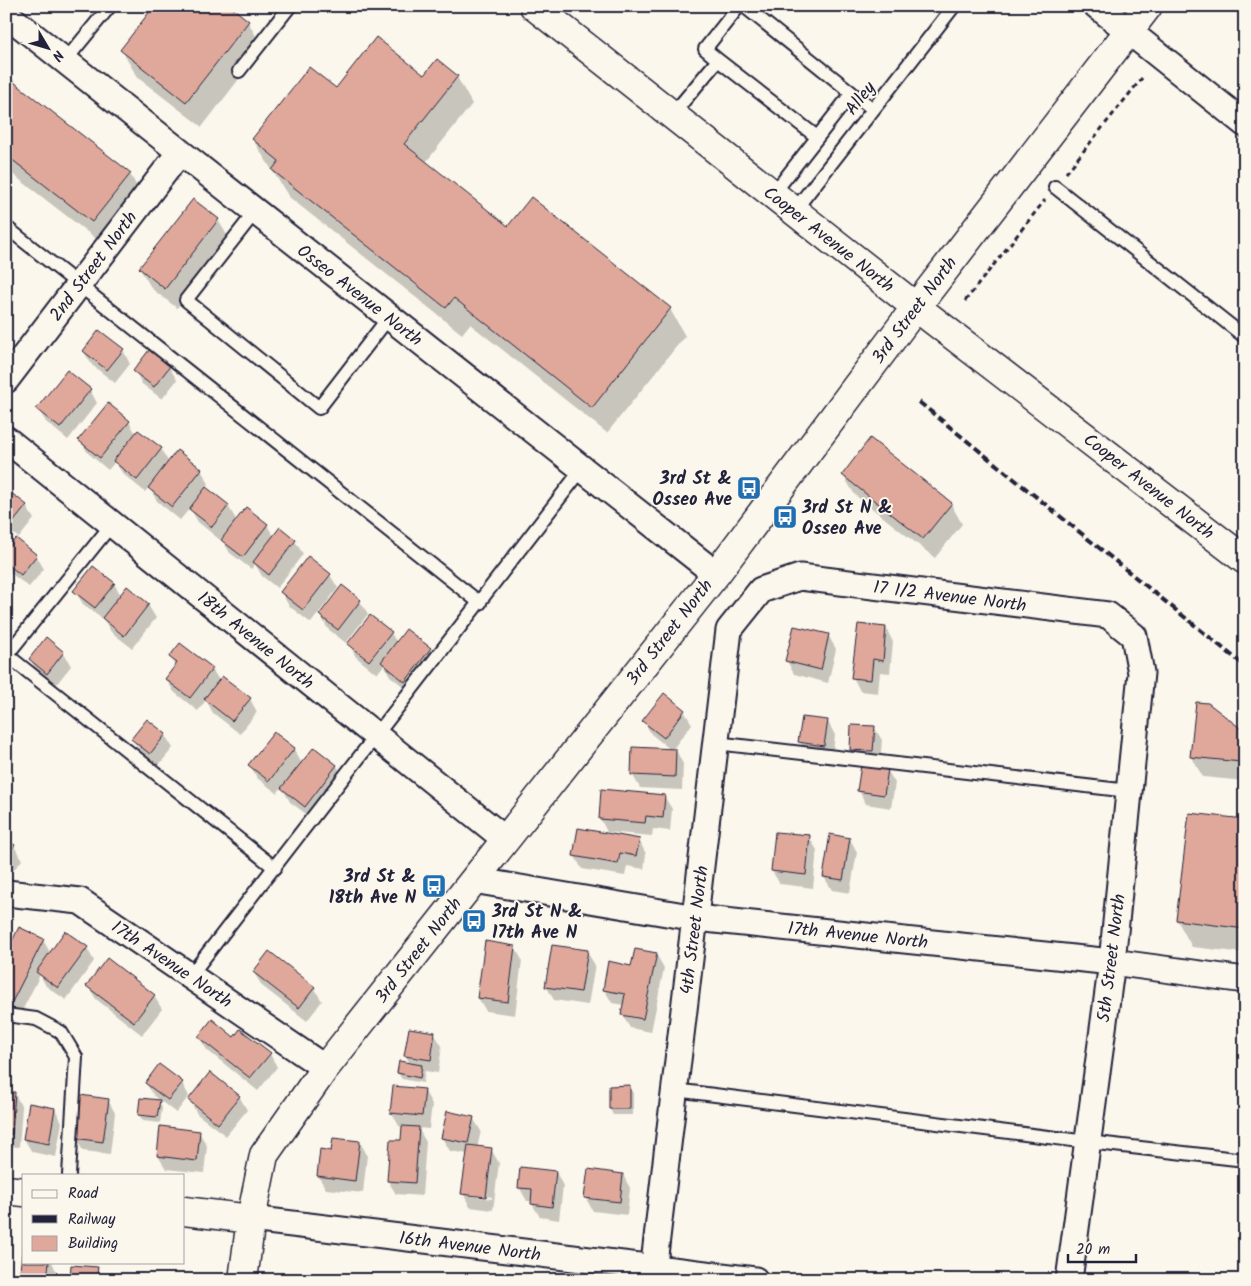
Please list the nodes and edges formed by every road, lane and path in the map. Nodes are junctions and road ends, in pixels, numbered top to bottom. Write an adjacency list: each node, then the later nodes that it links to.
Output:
1 (110, 6): 12 (lane)
2 (290, 6): 13 (lane)
3 (534, 6): 16 (street, Cooper Avenue North)
4 (739, 6): 11 (lane)
5 (744, 6): 14 (lane)
6 (954, 6): 15 (lane, Alley)
7 (1097, 6): 10 (street)
8 (1148, 6): 10 (street, 3rd Street North)
9 (6, 14): 12 (street, Osseo Avenue North)
10 (1128, 32): 17 (street); 25 (street, 3rd Street North)
11 (718, 60): 16 (lane); 18 (lane)
12 (66, 61): 19 (street, Osseo Avenue North)
13 (239, 71)
14 (852, 92): 15 (lane); 18 (lane)
15 (873, 109): 21 (lane, Alley)
16 (672, 115): 21 (street, Cooper Avenue North)
17 (1245, 124)
18 (817, 138): 21 (lane)
19 (180, 152): 22 (street, Osseo Avenue North); 24 (street, 2nd Street North)
20 (1055, 187): 27 (lane)
21 (783, 203): 25 (street, Cooper Avenue North)
22 (255, 212): 26 (street, Osseo Avenue North); 26 (lane)
23 (6, 227): 24 (lane)
24 (79, 284): 28 (street, 2nd Street North); 35 (lane)
25 (916, 307): 32 (street, Cooper Avenue North); 33 (street, 3rd Street North)
26 (389, 317): 30 (street, Osseo Avenue North)
27 (1245, 337)
28 (6, 380)
29 (6, 439): 31 (street, 18th Avenue North)
30 (582, 470): 33 (street, Osseo Avenue North); 35 (lane)
31 (112, 524): 37 (lane); 38 (street, 18th Avenue North)
32 (1245, 560)
33 (716, 574): 41 (street, 3rd Street North)
34 (761, 590): 36 (street, 17 1/2 Avenue North); 39 (street, 4th Street North)
35 (480, 603): 38 (lane)
36 (1134, 636): 40 (street, 5th Street North)
37 (7, 655): 42 (lane)
38 (377, 737): 41 (street, 18th Avenue North); 42 (lane)
39 (716, 743): 40 (lane); 45 (street, 4th Street North)
40 (1129, 791): 46 (street, 5th Street North)
41 (506, 840): 43 (street, 3rd Street North)
42 (275, 868): 47 (lane)
43 (473, 880): 45 (street, 17th Avenue North); 50 (street, 3rd Street North)
44 (6, 893): 47 (street, 17th Avenue North)
45 (696, 918): 46 (street, 17th Avenue North); 51 (street, 4th Street North)
46 (1112, 962): 48 (street, 17th Avenue North); 52 (street, 5th Street North)
47 (190, 976): 50 (street, 17th Avenue North)
48 (1245, 980)
49 (6, 1015): 54 (lane)
50 (325, 1068): 58 (street, 3rd Street North)
51 (674, 1090): 52 (lane); 59 (street, 4th Street North)
52 (1088, 1142): 53 (lane); 62 (street, 5th Street North)
53 (1245, 1160)
54 (69, 1174)
55 (6, 1190): 56 (street)
56 (22, 1192)
57 (185, 1211): 58 (street, 16th Avenue North)
58 (251, 1219): 59 (street, 16th Avenue North); 60 (street, 3rd Street North)
59 (652, 1274): 61 (street, 16th Avenue North)
60 (243, 1280)
61 (756, 1280)
62 (1069, 1280)

